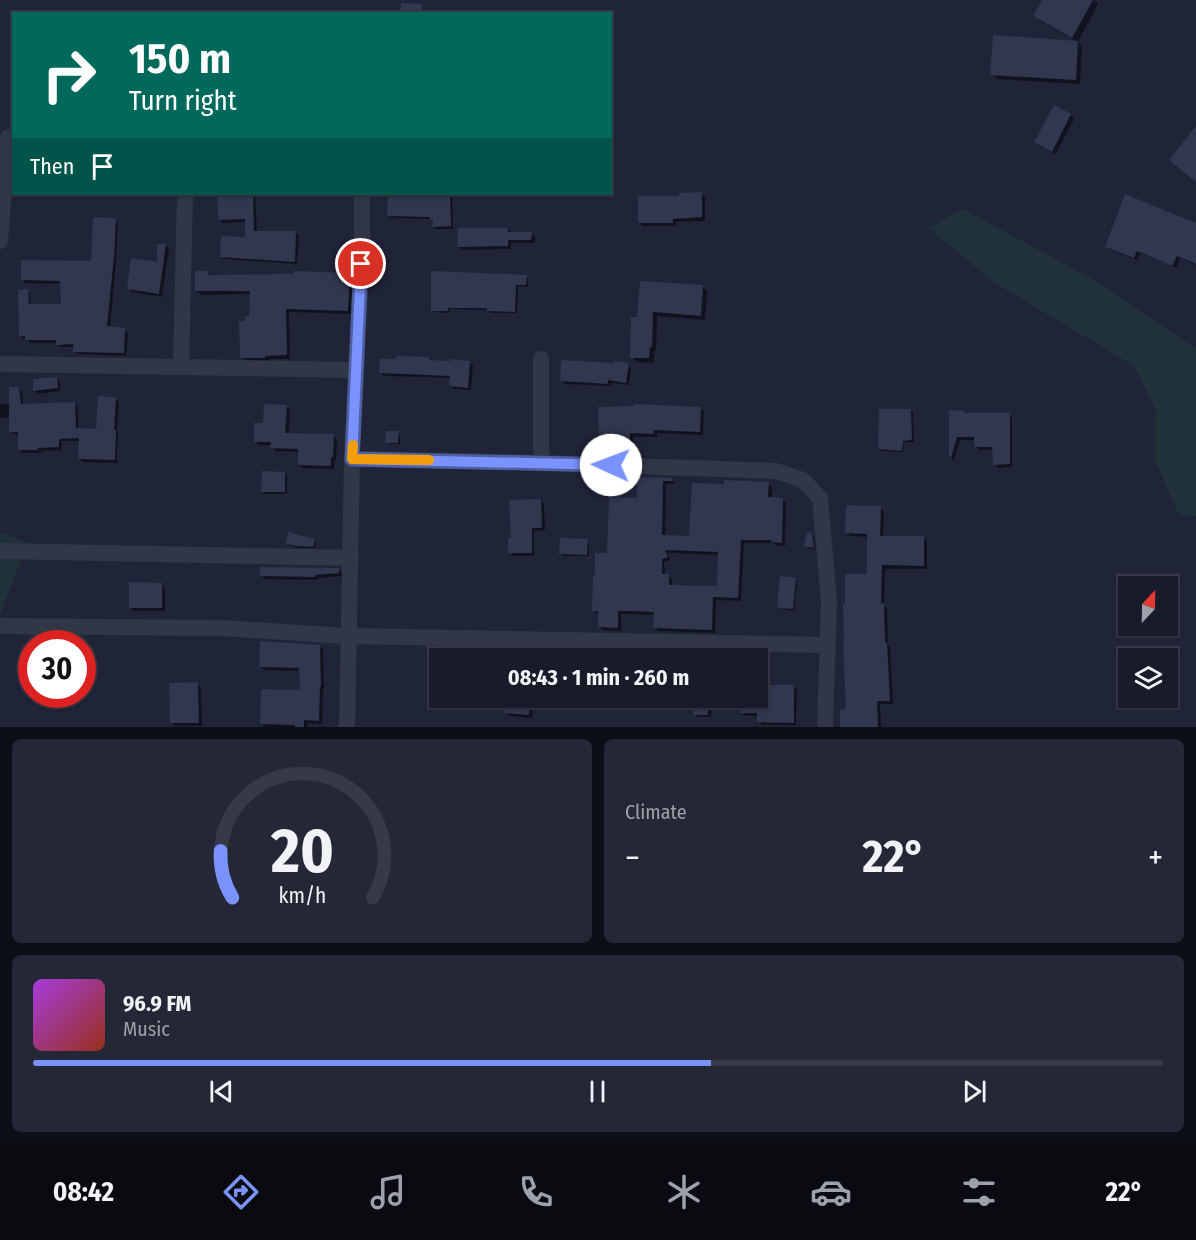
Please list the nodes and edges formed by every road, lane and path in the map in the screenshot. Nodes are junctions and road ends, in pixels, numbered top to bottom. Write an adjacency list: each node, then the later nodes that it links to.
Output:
1 (8, 137): 4 (street)
2 (185, 195): 7 (street)
3 (362, 195): 8 (street)
4 (0, 241)
5 (541, 359): 10 (street)
6 (0, 364): 7 (street)
7 (181, 367): 8 (street)
8 (355, 370): 9 (street)
9 (352, 459): 10 (street); 12 (street)
10 (541, 463): 15 (street)
11 (0, 551): 12 (street)
12 (350, 558): 14 (street)
13 (0, 626): 14 (street)
14 (347, 636): 15 (street); 16 (street)
15 (827, 645): 17 (street)
16 (346, 727)
17 (825, 727)

